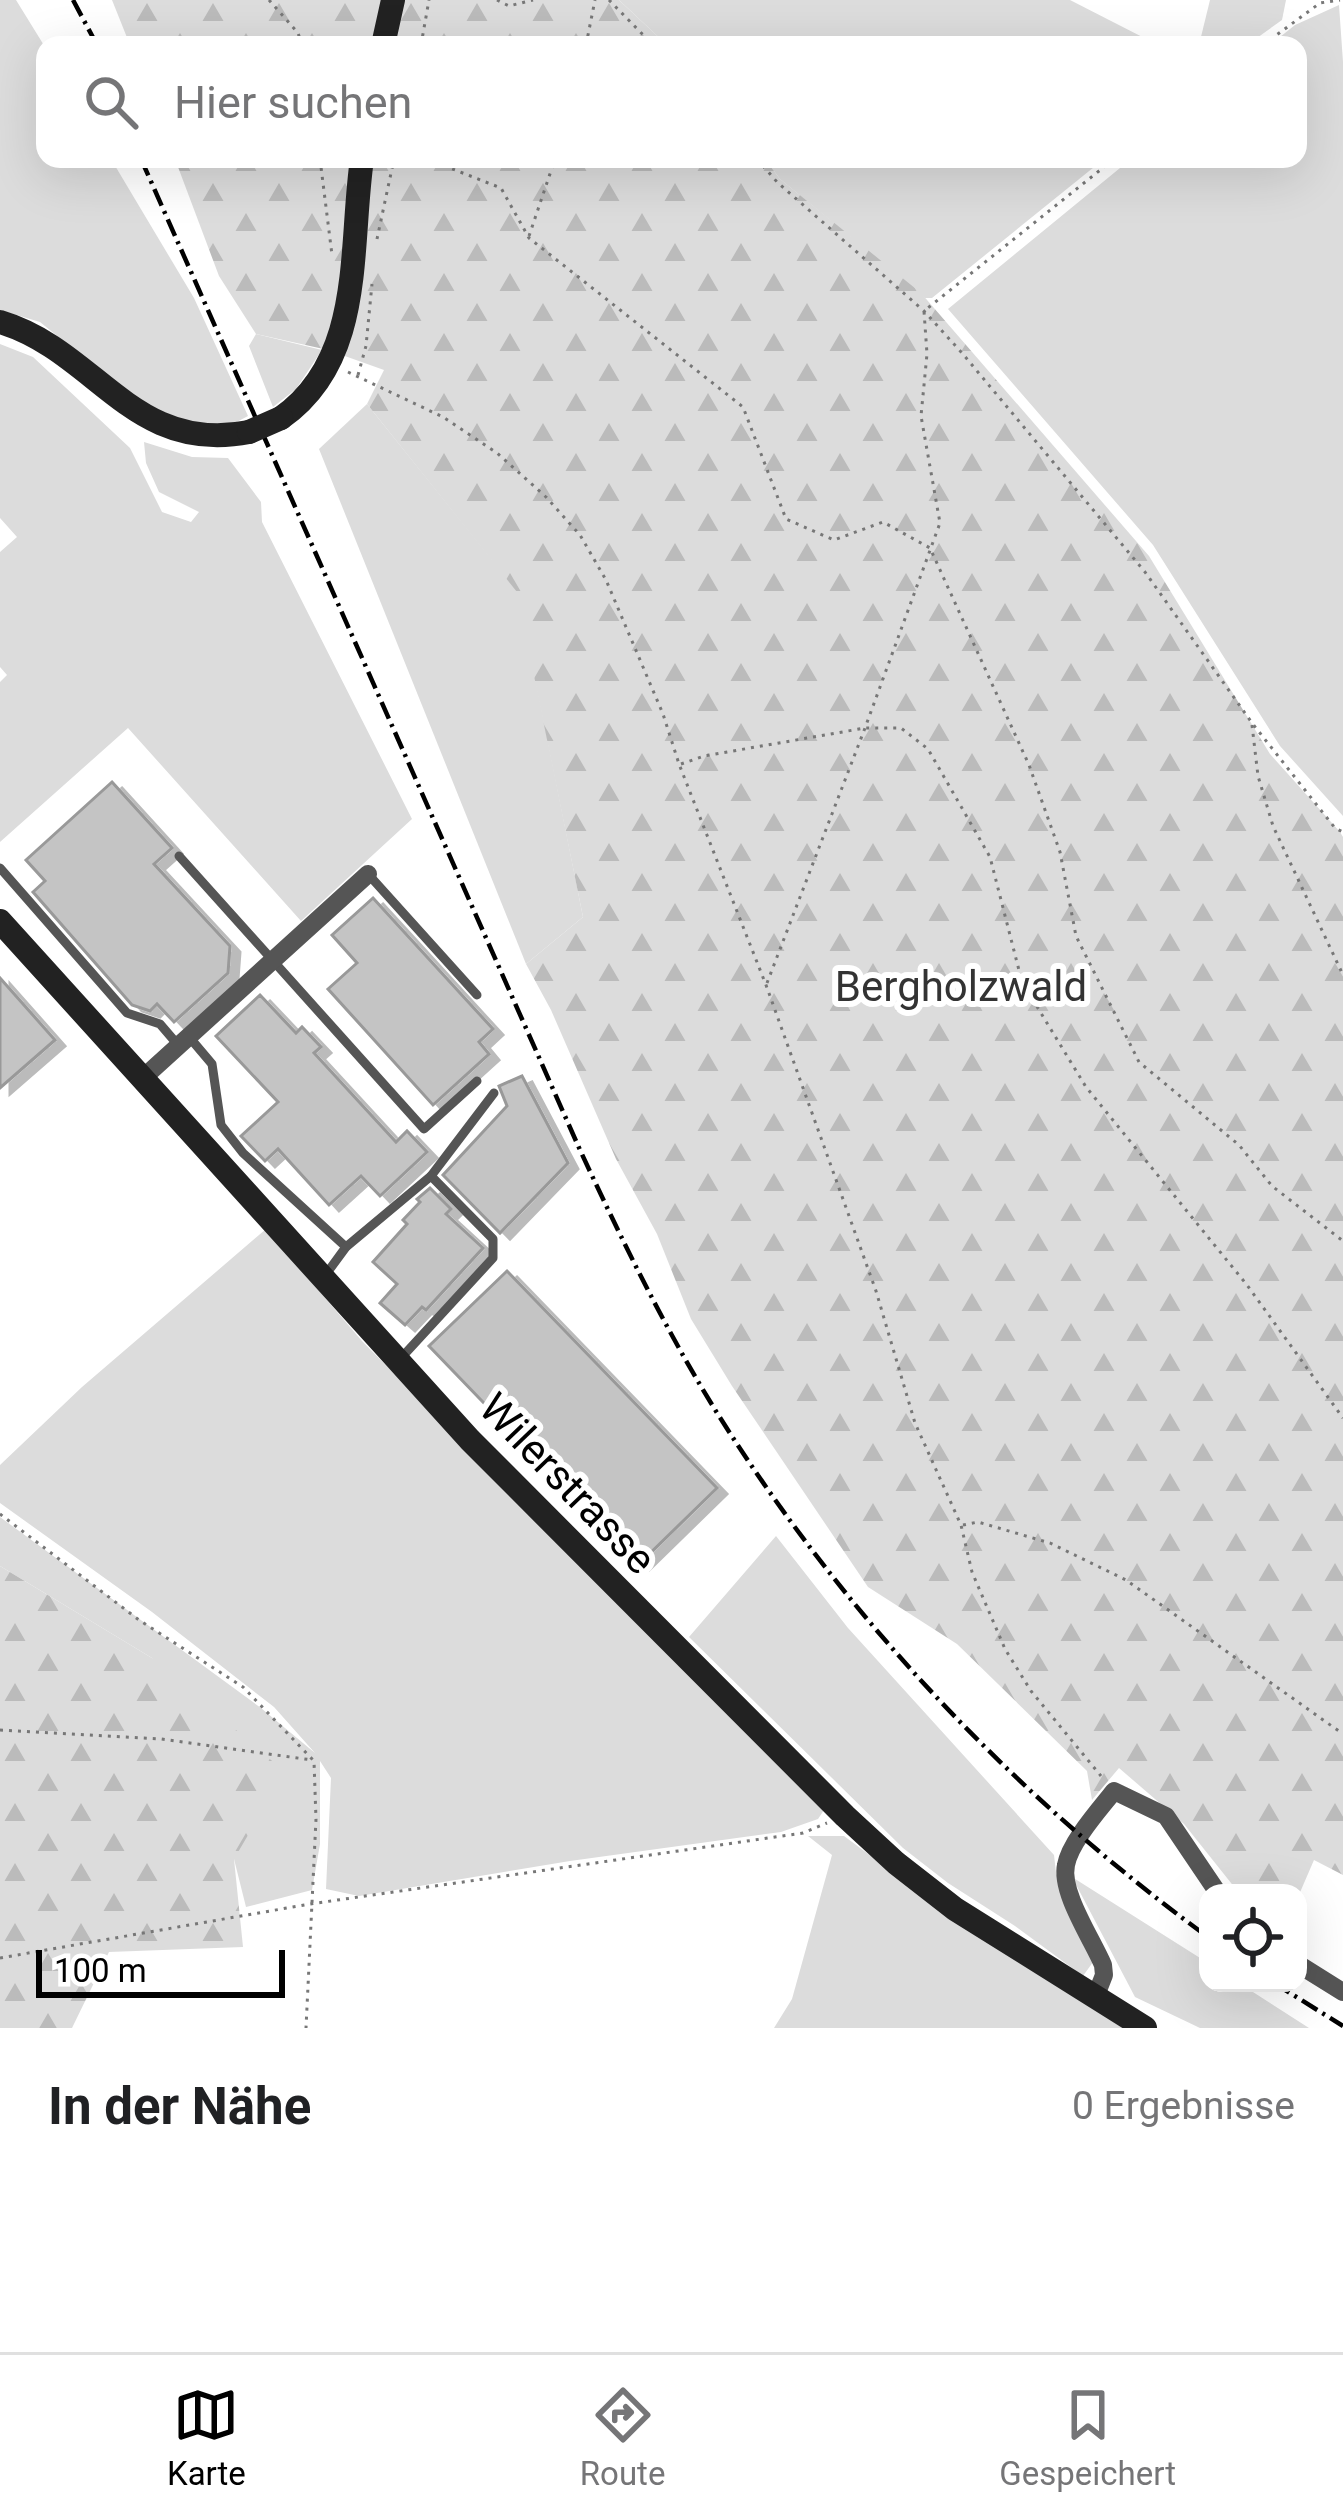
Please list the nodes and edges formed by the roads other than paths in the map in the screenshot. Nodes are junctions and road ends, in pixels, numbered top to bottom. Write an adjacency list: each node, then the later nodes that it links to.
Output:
1 (393, 0): 2 (main road)
2 (385, 36)
3 (361, 168): 4 (main road, bridge)
4 (0, 322)
5 (179, 856): 9 (lane)
6 (0, 868): 11 (lane)
7 (368, 874): 9 (street); 10 (lane)
8 (0, 921): 12 (main road, Wilerstrasse)
9 (272, 960): 11 (street); 13 (lane)
10 (477, 995)
11 (183, 1041): 12 (street); 16 (lane)
12 (143, 1078): 17 (main road, Wilerstrasse)
13 (477, 1081)
14 (494, 1093): 15 (lane)
15 (431, 1175): 16 (lane); 18 (lane)
16 (346, 1247): 17 (lane)
17 (323, 1277): 18 (main road, Wilerstrasse)
18 (398, 1361): 22 (main road, Wilerstrasse)
19 (1212, 1884): 22 (street)
20 (1307, 1970): 21 (street)
21 (1343, 1992)
22 (1095, 1998): 23 (main road, Wilerstrasse)
23 (1145, 2028)

